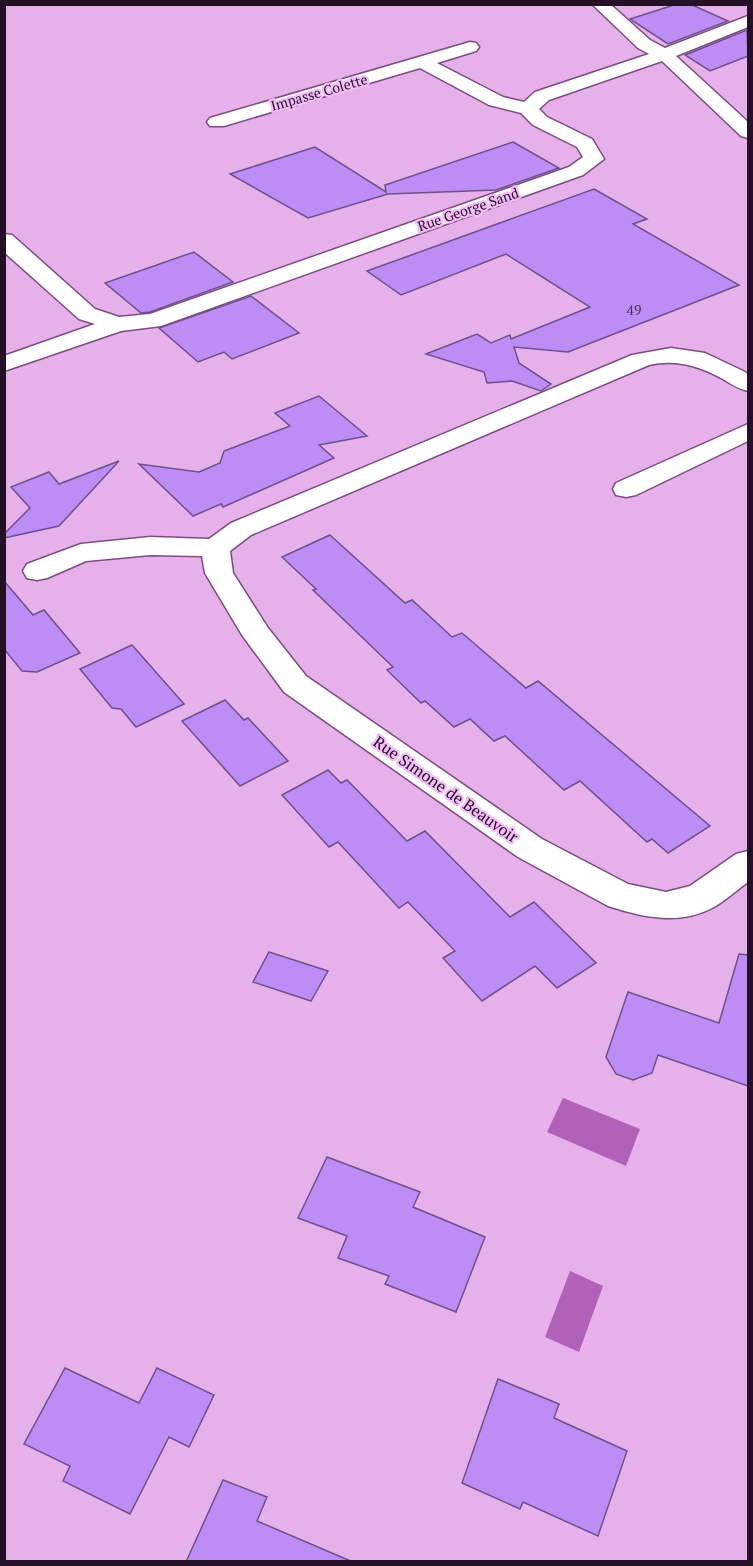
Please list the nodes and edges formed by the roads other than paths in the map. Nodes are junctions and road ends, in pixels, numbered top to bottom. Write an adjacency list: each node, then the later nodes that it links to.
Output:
1 (600, 4): 4 (street)
2 (748, 21): 4 (street)
3 (470, 47): 5 (street, Impasse Colette)
4 (664, 54): 6 (street); 8 (street)
5 (422, 62): 6 (street); 7 (street, Impasse Colette)
6 (528, 109): 10 (street, Rue George Sand)
7 (217, 122)
8 (748, 132)
9 (4, 240): 10 (street, Rue George Sand)
10 (118, 324): 11 (street, Rue George Sand)
11 (4, 364)
12 (748, 384): 15 (street)
13 (748, 432): 14 (street)
14 (626, 489)
15 (215, 548): 16 (street); 17 (street, Rue Simone de Beauvoir)
16 (37, 571)
17 (748, 864)

